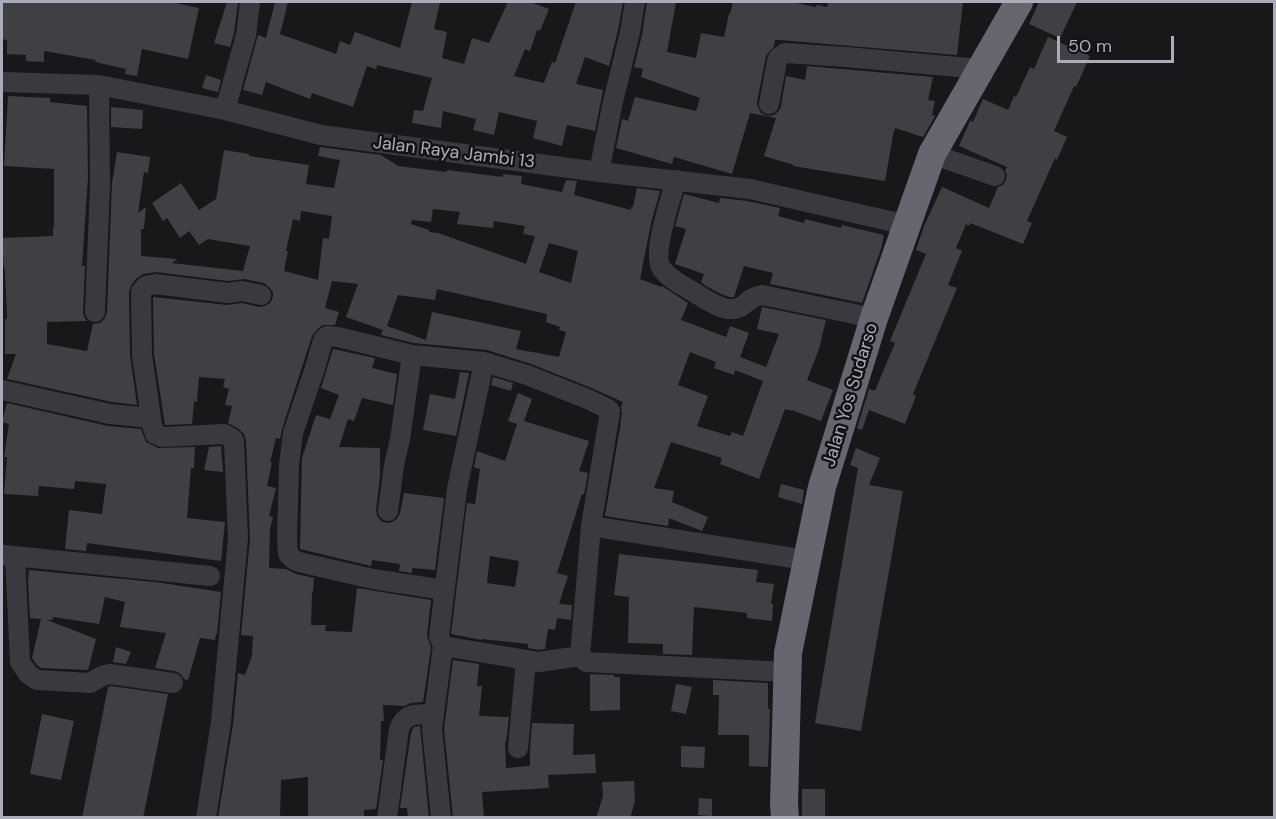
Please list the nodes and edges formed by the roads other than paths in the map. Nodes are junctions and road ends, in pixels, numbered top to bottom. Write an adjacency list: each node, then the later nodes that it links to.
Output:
1 (250, 2): 8 (street)
2 (635, 2): 10 (street)
3 (1019, 2): 4 (highway, Jalan Yos Sudarso)
4 (981, 69): 7 (street); 9 (highway, Jalan Yos Sudarso)
5 (2, 82): 6 (street, Jalan Raya Jambi 13)
6 (99, 85): 8 (street, Jalan Raya Jambi 13); 15 (street)
7 (768, 104)
8 (225, 110): 10 (street, Jalan Raya Jambi 13)
9 (932, 154): 11 (street); 13 (highway, Jalan Yos Sudarso)
10 (599, 172): 12 (street, Jalan Raya Jambi 13)
11 (995, 176)
12 (676, 180): 13 (street, Jalan Raya Jambi 13); 16 (street)
13 (907, 225): 16 (highway, Jalan Yos Sudarso)
14 (261, 295): 20 (street)
15 (95, 312)
16 (874, 318): 24 (highway, Jalan Yos Sudarso)
17 (412, 355): 18 (street); 21 (street); 26 (street)
18 (484, 362): 22 (street); 26 (street)
19 (2, 390): 20 (street)
20 (151, 418): 34 (street)
21 (388, 511)
22 (591, 526): 24 (street); 28 (street)
23 (8, 556): 25 (street); 31 (street)
24 (806, 560): 30 (highway, Jalan Yos Sudarso)
25 (210, 576)
26 (444, 590): 27 (street)
27 (443, 646): 29 (street); 32 (street)
28 (580, 656): 29 (street); 30 (street)
29 (526, 660): 33 (street)
30 (788, 672): 37 (highway, Jalan Yos Sudarso)
31 (173, 683)
32 (434, 714): 35 (street); 36 (street)
33 (518, 748)
34 (206, 818)
35 (387, 818)
36 (441, 818)
37 (785, 818)

